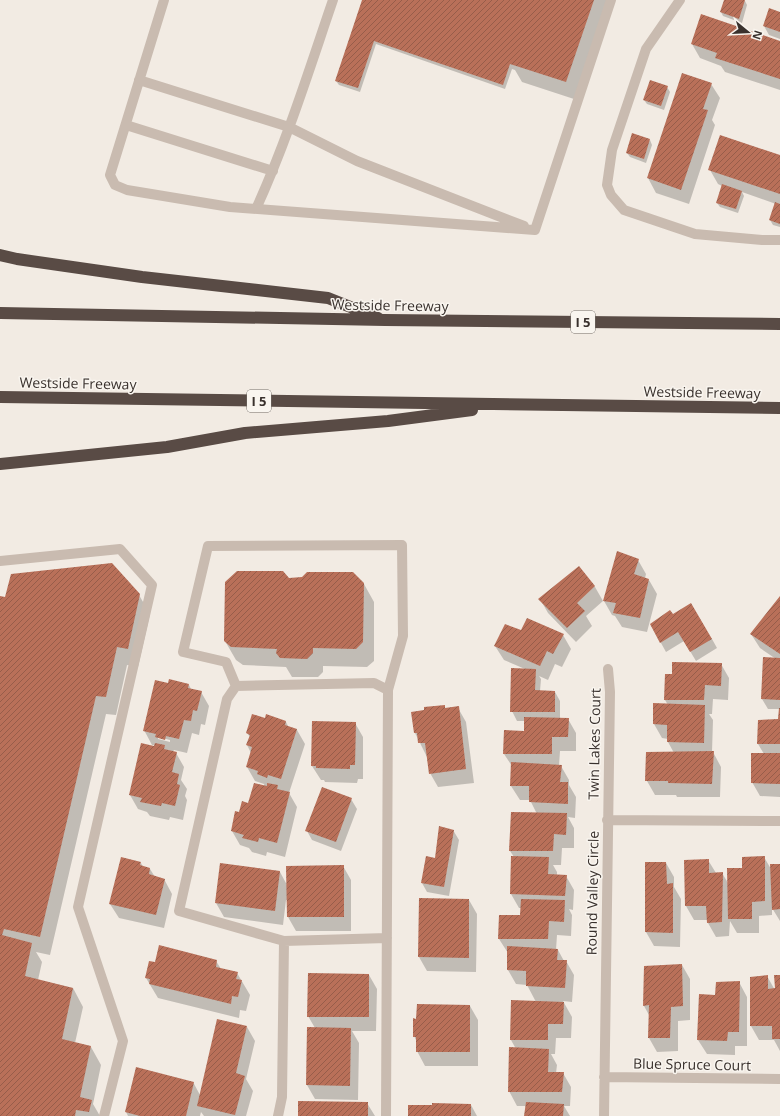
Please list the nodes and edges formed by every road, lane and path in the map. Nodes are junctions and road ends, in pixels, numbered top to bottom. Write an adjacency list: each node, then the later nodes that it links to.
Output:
1 (164, 0): 5 (street)
2 (332, 0): 7 (street)
3 (611, 0): 10 (street)
4 (680, 0): 11 (street)
5 (140, 80): 6 (street); 7 (street)
6 (126, 124): 8 (street); 9 (street)
7 (289, 127): 8 (street); 10 (street)
8 (273, 171): 9 (street)
9 (256, 209): 10 (street)
10 (535, 230)
11 (780, 240)
12 (0, 255): 14 (highway)
13 (0, 313): 14 (highway, Westside Freeway / I 5)
14 (385, 320): 15 (highway, Westside Freeway / I 5)
15 (780, 324)
16 (0, 397): 17 (highway, Westside Freeway / I 5)
17 (519, 405): 18 (highway, Westside Freeway / I 5); 19 (highway)
18 (780, 408)
19 (0, 464)
20 (0, 561): 30 (street)
21 (608, 669): 24 (street, Twin Lakes Court)
22 (236, 686): 23 (street); 23 (street); 27 (street)
23 (388, 690): 26 (street)
24 (607, 820): 25 (street, Round Valley Circle); 28 (street, Round Valley Circle)
25 (780, 822)
26 (387, 938): 27 (street); 32 (street)
27 (284, 941): 31 (street)
28 (604, 1077): 29 (street, Blue Spruce Court); 33 (street, Round Valley Circle)
29 (780, 1079)
30 (104, 1116)
31 (278, 1116)
32 (386, 1116)
33 (604, 1116)

